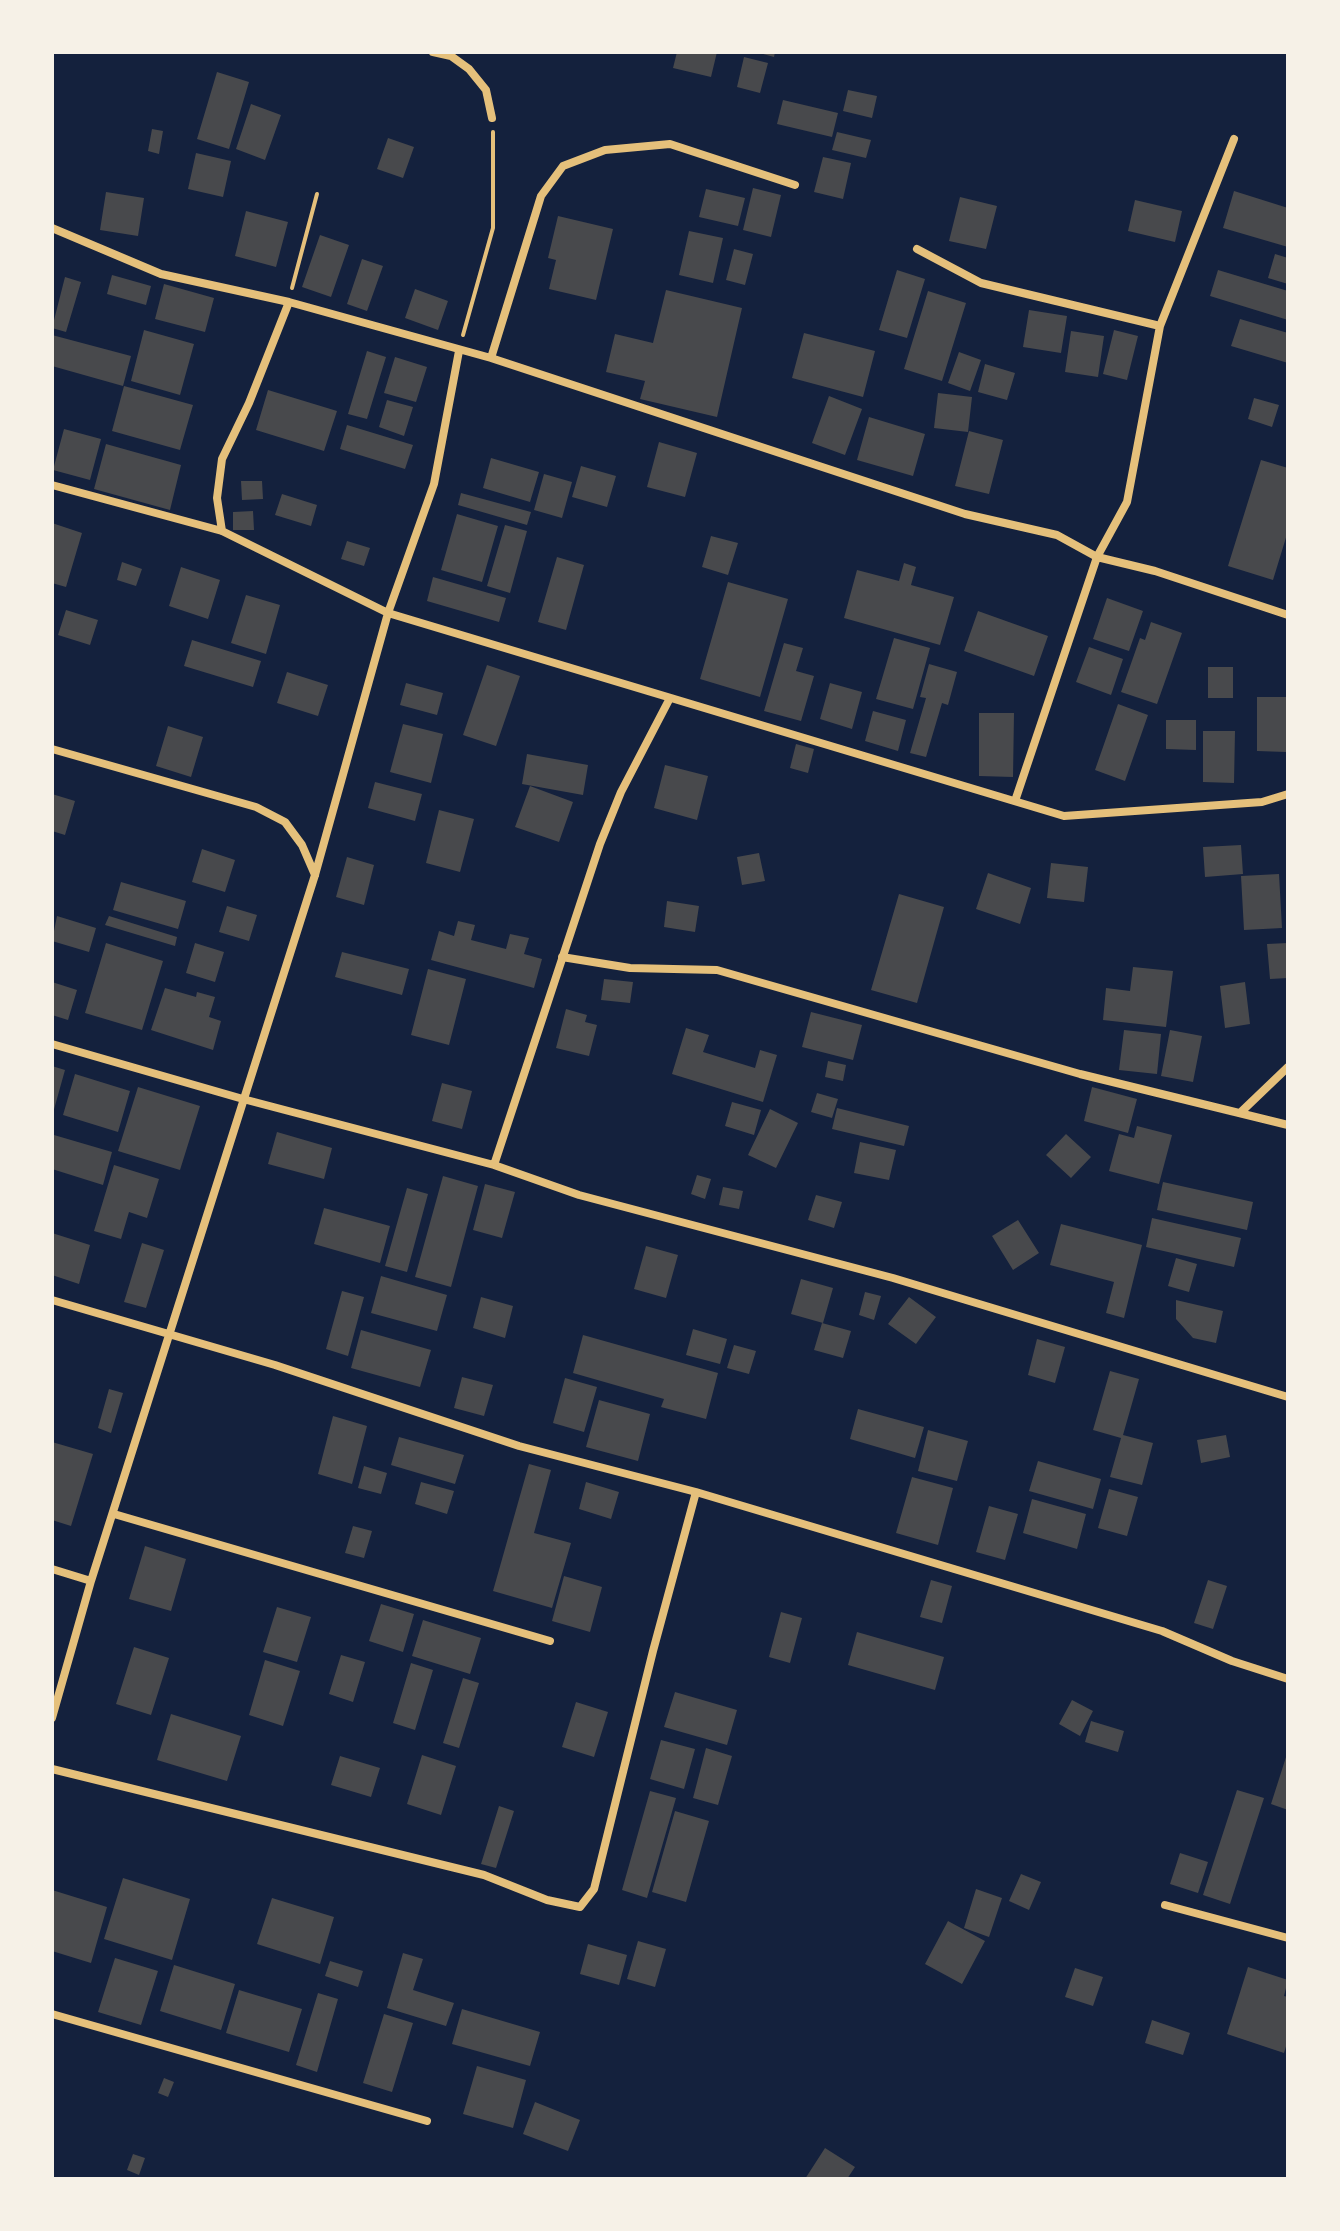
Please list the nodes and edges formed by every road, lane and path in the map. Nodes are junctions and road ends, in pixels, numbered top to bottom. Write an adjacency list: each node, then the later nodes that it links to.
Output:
1 (433, 52): 2 (street)
2 (492, 118): 10 (path)
3 (1234, 139): 9 (street)
4 (795, 185): 11 (street)
5 (317, 194): 8 (path)
6 (52, 228): 8 (street)
7 (917, 249): 9 (street)
8 (289, 302): 10 (street); 13 (street)
9 (1160, 326): 14 (street)
10 (459, 351): 11 (street); 15 (street)
11 (491, 358): 14 (street)
12 (52, 485): 13 (street)
13 (222, 531): 15 (street)
14 (1097, 557): 16 (street); 20 (street)
15 (388, 613): 17 (street); 21 (street)
16 (1288, 615)
17 (670, 698): 20 (street); 22 (street)
18 (52, 749): 21 (street)
19 (1288, 794): 20 (street)
20 (1015, 801)
21 (315, 875): 25 (street)
22 (562, 957): 26 (street); 28 (street)
23 (52, 1044): 25 (street)
24 (1288, 1067): 26 (street)
25 (243, 1099): 28 (street); 30 (street)
26 (1241, 1112): 27 (street)
27 (1288, 1125)
28 (494, 1165): 31 (street)
29 (52, 1300): 30 (street)
30 (170, 1334): 32 (street); 33 (street)
31 (1288, 1397)
32 (696, 1492): 37 (street); 39 (street)
33 (114, 1514): 35 (street); 36 (street)
34 (52, 1569): 35 (street)
35 (91, 1581): 38 (street)
36 (550, 1641)
37 (1288, 1679)
38 (52, 1718)
39 (52, 1769)
40 (1165, 1905): 41 (street)
41 (1288, 1938)
42 (52, 2014): 43 (street)
43 (427, 2121)

